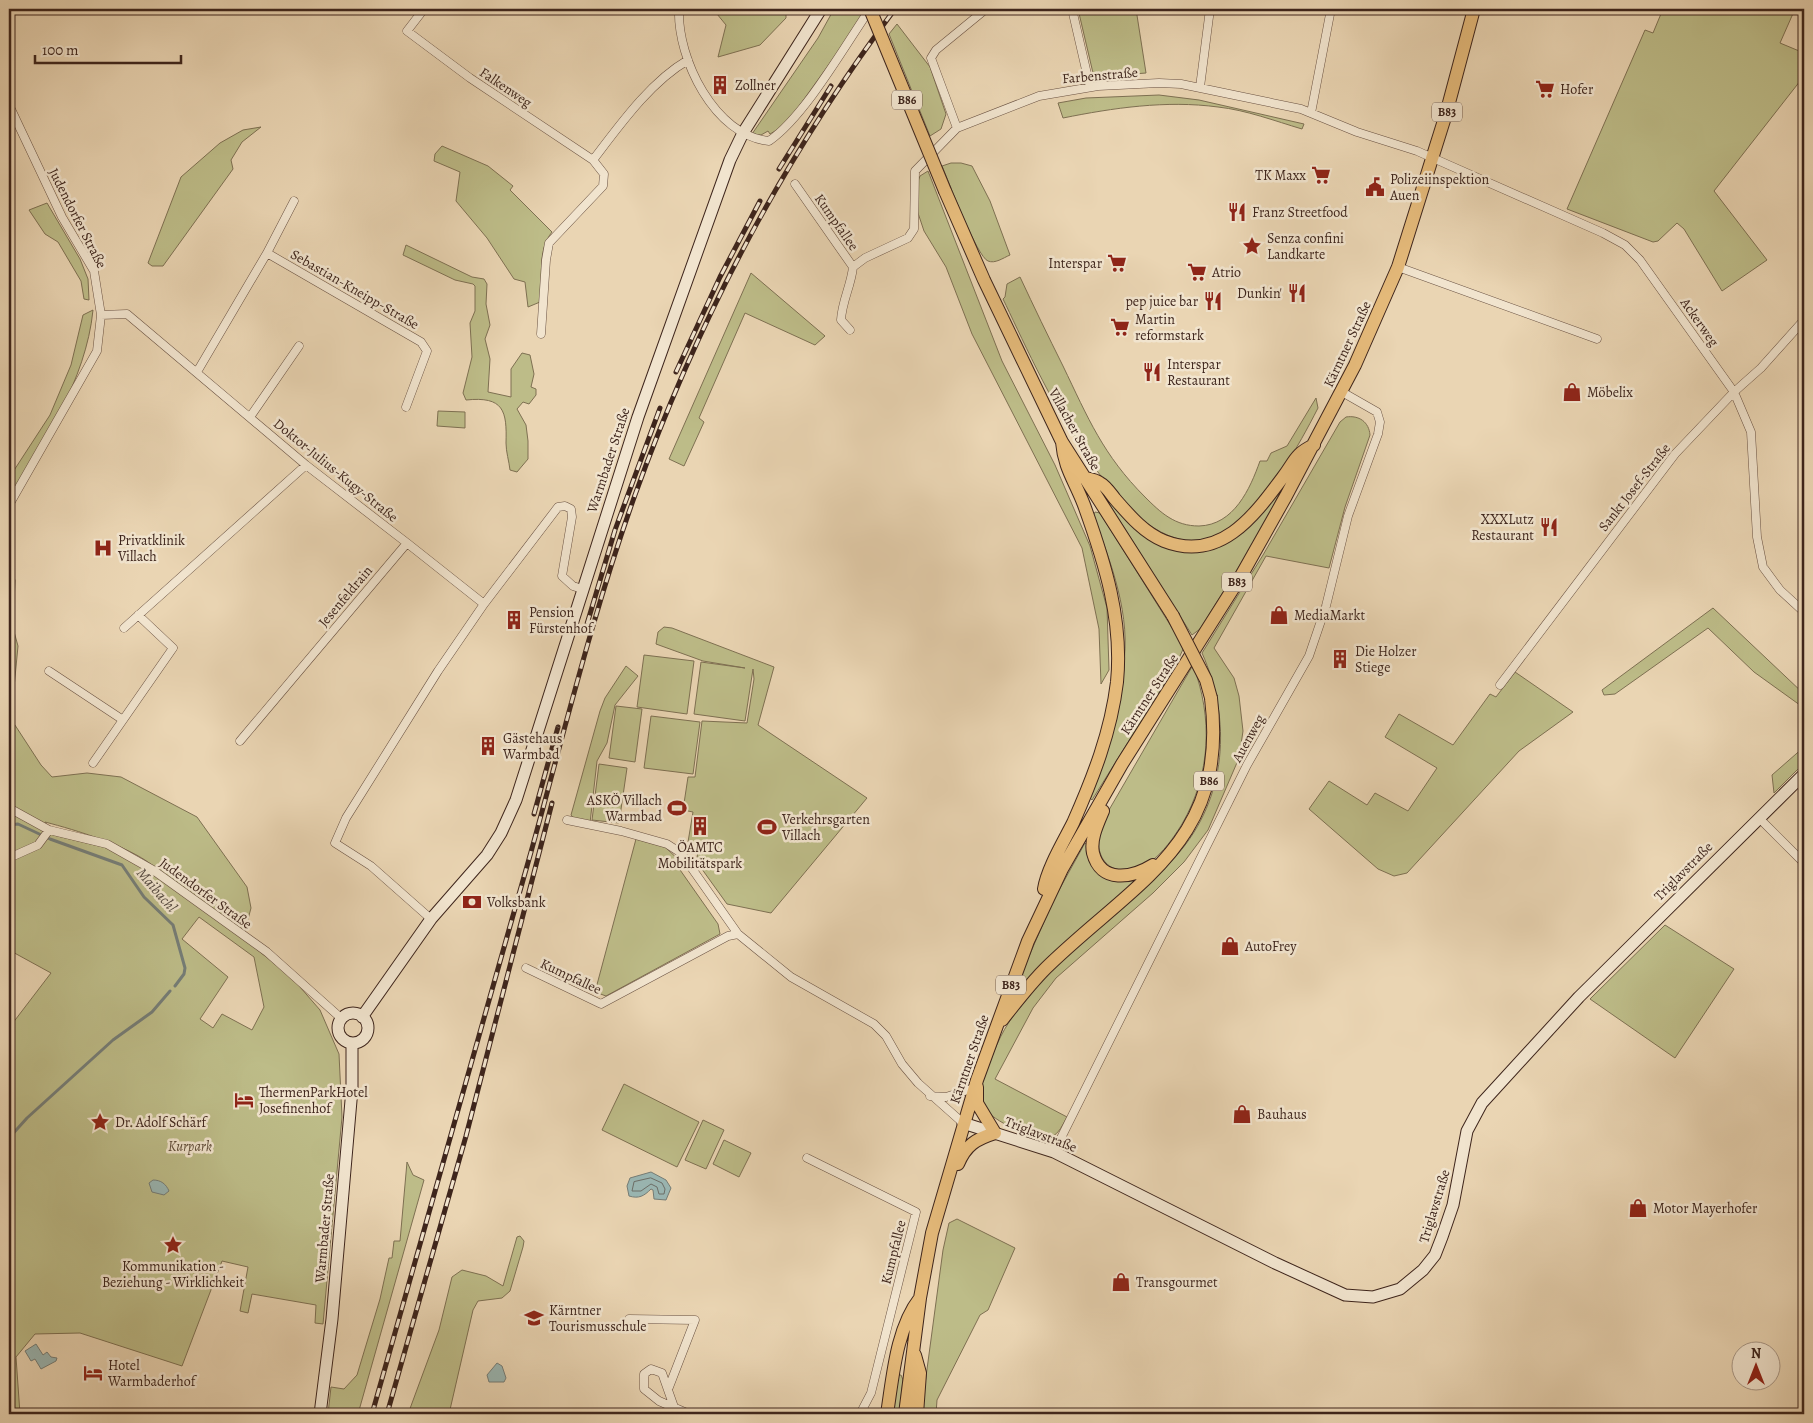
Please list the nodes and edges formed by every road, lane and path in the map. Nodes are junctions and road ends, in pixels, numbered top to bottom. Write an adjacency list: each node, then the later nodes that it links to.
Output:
1 (424, 9): 18 (street, Falkenweg)
2 (679, 9): 10 (street)
3 (821, 9): 16 (street, Warmbader Straße)
4 (870, 9): 16 (street); 35 (main road, Villacher Straße / B86, bridge)
5 (986, 9): 15 (street)
6 (1072, 9): 11 (street)
7 (1210, 9): 12 (street)
8 (1331, 9): 14 (street)
9 (1474, 9): 17 (main road, Kärntner Straße / B83)
10 (688, 60): 16 (street); 18 (street)
11 (1090, 86): 12 (street, Farbenstraße); 15 (street, Farbenstraße)
12 (1200, 87): 14 (street, Farbenstraße)
13 (9, 105): 24 (street, Judendorfer Straße)
14 (1311, 114): 17 (street, Farbenstraße)
15 (956, 128): 22 (street, Farbenstraße)
16 (743, 133): 41 (street, Warmbader Straße)
17 (1433, 158): 23 (main road, Kärntner Straße / B83); 32 (street, Ackerweg)
18 (593, 160): 27 (street)
19 (795, 184): 22 (street, Kumpfallee)
20 (294, 201): 21 (street)
21 (267, 253): 30 (street); 33 (street, Sebastian-Kneipp-Straße)
22 (853, 267): 26 (street, Kumpfallee)
23 (1398, 267): 28 (street); 31 (main road, Kärntner Straße / B83)
24 (101, 315): 30 (street, Doktor-Julius-Kugy-Straße); 39 (street, Judendorfer Straße)
25 (1804, 320): 32 (street, Sankt Josef-Straße)
26 (850, 330)
27 (540, 334)
28 (1597, 340)
29 (299, 346): 34 (street)
30 (197, 372): 34 (street, Doktor-Julius-Kugy-Straße)
31 (1342, 392): 36 (main road, Kärntner Straße / B83); 72 (street, Auenweg)
32 (1734, 392): 43 (street, Ackerweg); 47 (street, Sankt Josef-Straße)
33 (406, 407)
34 (250, 417): 37 (street, Doktor-Julius-Kugy-Straße)
35 (1062, 442): 38 (main road, Villacher Straße / B86); 60 (main road)
36 (1314, 445): 38 (main road); 51 (main road, Kärntner Straße / B83)
37 (306, 465): 40 (street, Doktor-Julius-Kugy-Straße); 44 (street)
38 (1086, 478): 57 (main road, Villacher Straße / B86, bridge)
39 (9, 505)
40 (406, 543): 42 (street); 49 (street, Jesenfeldrain)
41 (582, 588): 42 (street); 61 (street, Warmbader Straße)
42 (484, 604): 61 (street)
43 (1804, 612)
44 (138, 615): 45 (street); 48 (street)
45 (124, 628)
46 (49, 671): 48 (street)
47 (1500, 685)
48 (123, 720): 50 (street)
49 (240, 741)
50 (93, 763)
51 (1122, 764): 57 (main road); 60 (main road, Kärntner Straße / B83)
52 (1804, 774): 54 (street, Triglavstraße)
53 (9, 808): 56 (street, Judendorfer Straße)
54 (1759, 818): 59 (street); 72 (street, Triglavstraße)
55 (567, 820): 62 (street)
56 (48, 832): 58 (street); 65 (street, Judendorfer Straße)
57 (1169, 853): 66 (main road, Villacher Straße)
58 (9, 858)
59 (1804, 863)
60 (1042, 908): 66 (main road, Kärntner Straße / B83)
61 (431, 919): 64 (street, Warmbader Straße)
62 (738, 934): 63 (street, Kumpfallee); 69 (street)
63 (526, 968)
64 (362, 1017): 65 (street); 67 (street)
65 (342, 1019): 67 (street)
66 (994, 1029): 68 (main road, Kärntner Straße / B83)
67 (352, 1043): 80 (street, Warmbader Straße)
68 (975, 1084): 69 (street); 70 (main road, Kärntner Straße / B83); 71 (main road)
69 (930, 1096): 70 (street)
70 (963, 1123): 71 (street, Triglavstraße); 74 (main road, Kärntner Straße / B83)
71 (995, 1133): 72 (street, Triglavstraße); 74 (main road)
72 (1054, 1152)
73 (807, 1158): 82 (street, Kumpfallee)
74 (950, 1170): 75 (main road, Kärntner Straße / B83)
75 (920, 1298): 77 (main road, Kärntner Straße / B83); 83 (main road)
76 (629, 1319): 78 (street)
77 (913, 1348): 84 (main road, Kärntner Straße / B83); 85 (main road)
78 (668, 1387): 79 (street); 79 (street)
79 (674, 1407): 81 (street)
80 (320, 1414)
81 (689, 1414)
82 (860, 1414)
83 (887, 1414)
84 (905, 1414)
85 (917, 1414)

